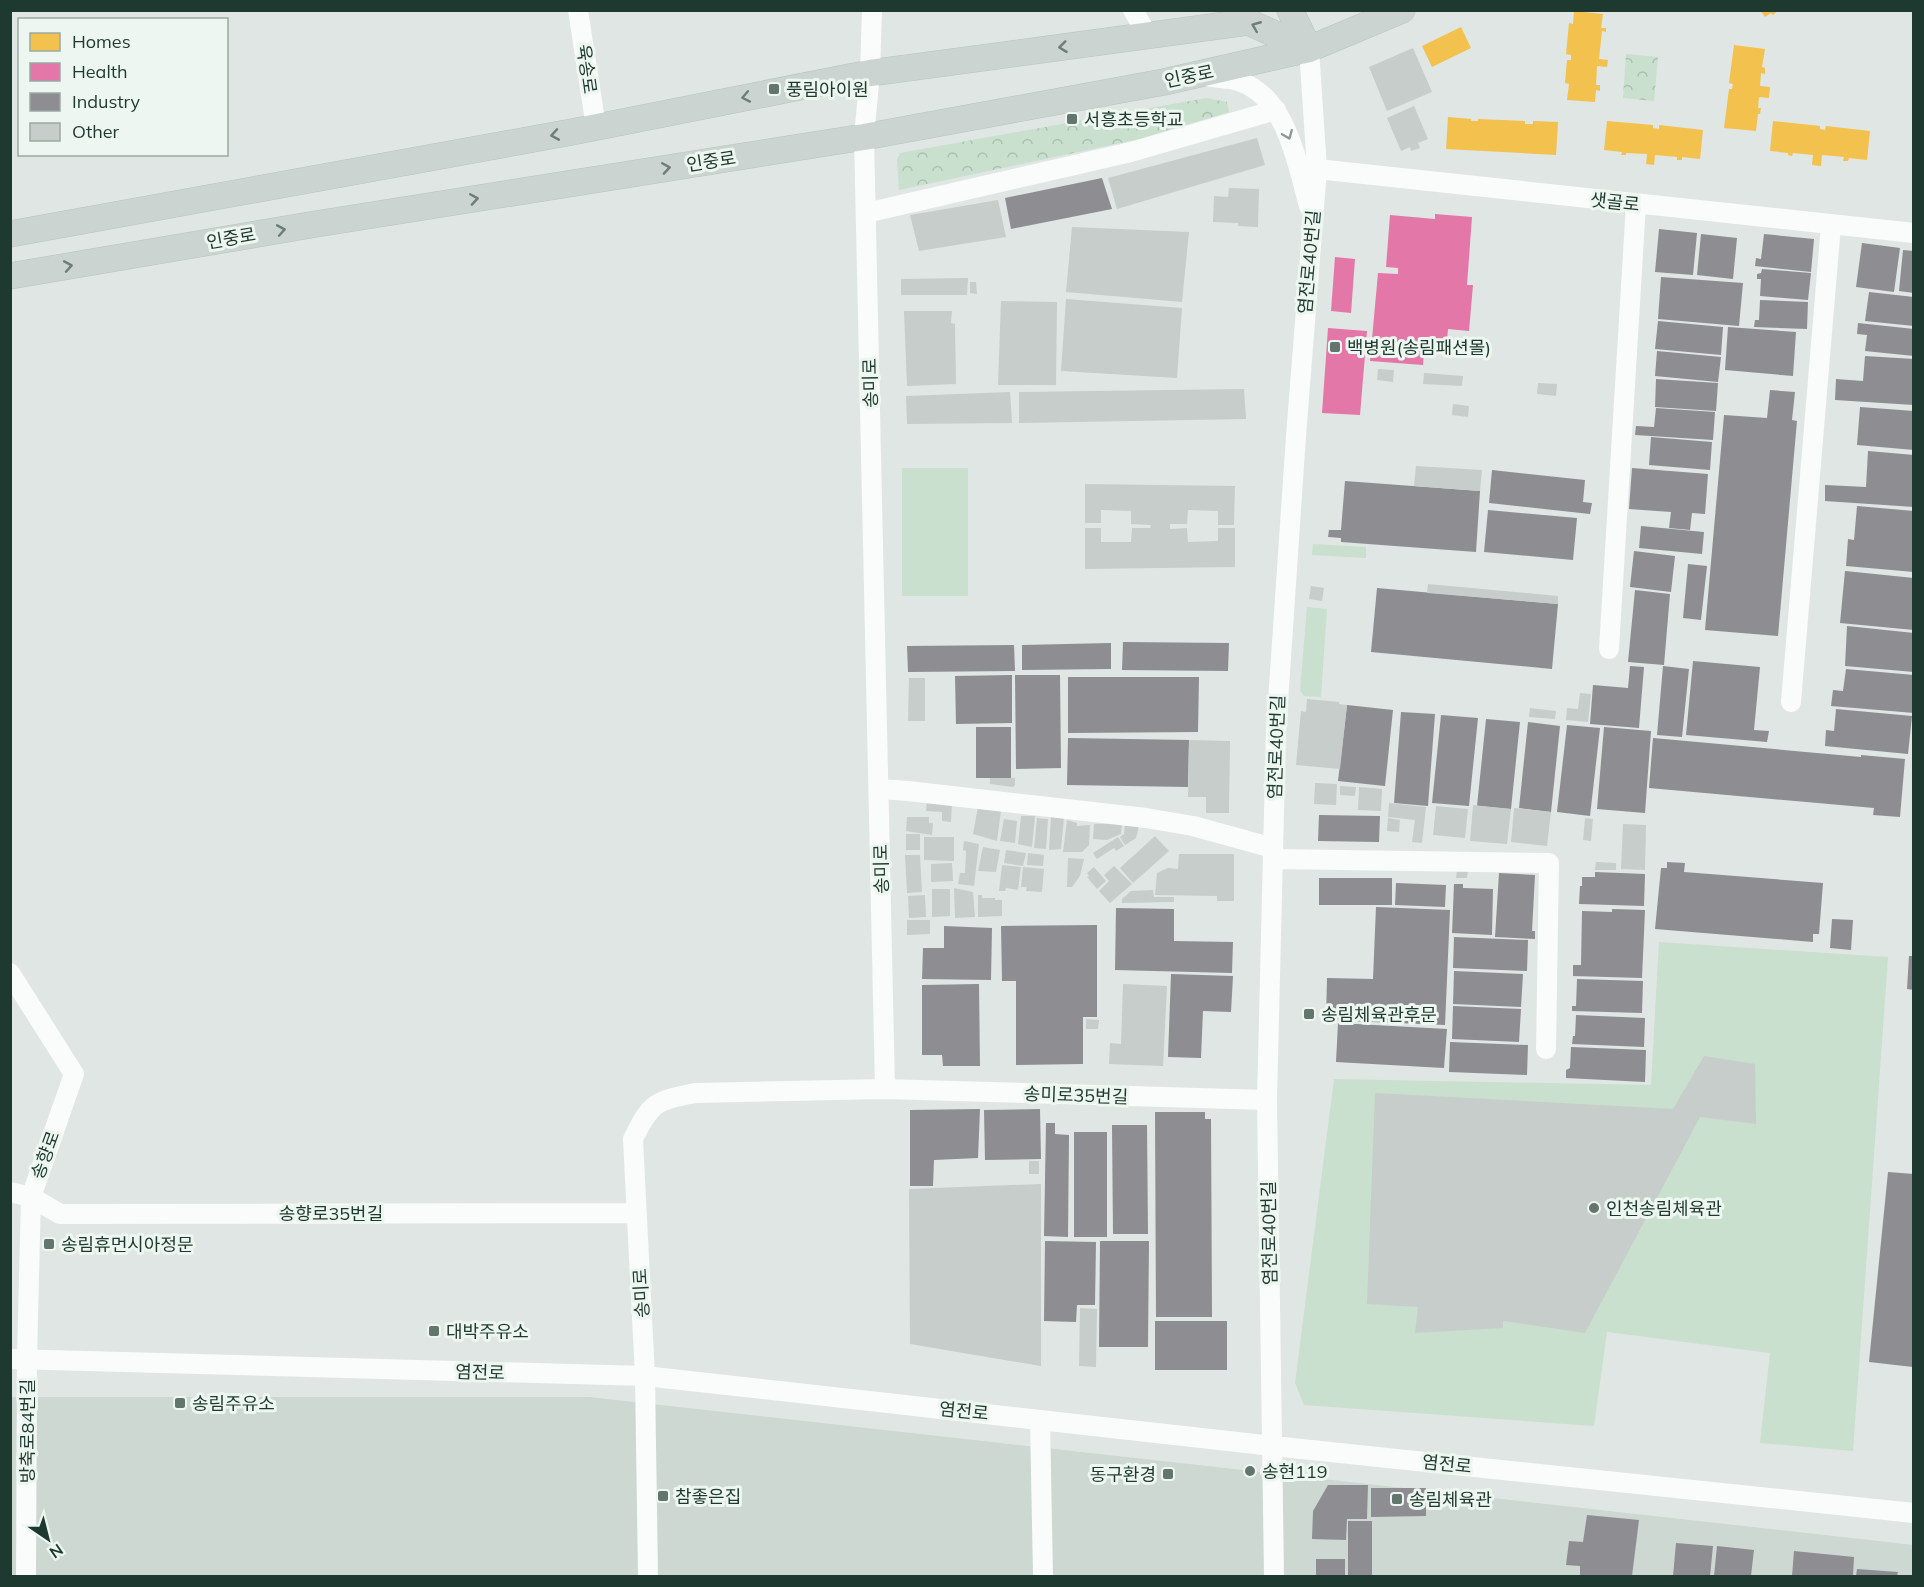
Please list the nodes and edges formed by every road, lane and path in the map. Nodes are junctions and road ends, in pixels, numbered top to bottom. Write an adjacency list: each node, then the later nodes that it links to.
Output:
1 (578, 10): 12 (street, 육송로)
2 (872, 10): 9 (street, 송미로)
3 (1133, 10): 7 (street)
4 (1290, 10): 8 (main road)
5 (1402, 10): 8 (main road, 인중로)
6 (1216, 19): 7 (main road); 8 (main road, one-way to 6)
7 (1148, 36): 9 (main road, one-way to 9)
8 (1309, 49): 10 (main road, 인중로); 14 (street, 염전로40번길)
9 (870, 73): 12 (main road, one-way to 12); 13 (street, 송미로)
10 (1194, 75): 11 (street); 13 (main road, 인중로)
11 (1276, 110): 16 (street); 17 (street, one-way to 17)
12 (596, 127): 20 (main road, one-way to 20)
13 (864, 137): 16 (street, 송미로); 21 (main road, 인중로, one-way to 13)
14 (1317, 169): 15 (street, 샛골로); 17 (street, 염전로40번길)
15 (1636, 204): 18 (street, 샛골로); 22 (street)
16 (866, 213): 24 (street, 송미로)
17 (1313, 219): 25 (street, 염전로40번길)
18 (1832, 225): 19 (street, 샛골로); 23 (street)
19 (1914, 233)
20 (10, 234)
21 (10, 276)
22 (1609, 650)
23 (1791, 702)
24 (880, 789): 25 (street); 28 (street, 송미로)
25 (1273, 854): 27 (street); 29 (street, 염전로40번길)
26 (10, 973): 31 (street, 송향로)
27 (1546, 1049)
28 (885, 1089): 29 (street, 송미로35번길); 32 (street, 송미로)
29 (1267, 1100): 36 (street, 염전로40번길)
30 (10, 1192): 31 (street, 송향로35번길)
31 (31, 1197): 32 (street, 송향로35번길); 33 (street, 송향로)
32 (637, 1212): 34 (street, 송미로)
33 (19, 1359): 34 (street, 염전로); 38 (street, 방축로84번길)
34 (645, 1377): 35 (street, 염전로); 39 (street, 송미로)
35 (1040, 1420): 36 (street, 염전로); 40 (street)
36 (1273, 1446): 37 (street, 염전로); 41 (street, 염전로40번길)
37 (1914, 1513)
38 (26, 1576)
39 (648, 1576)
40 (1043, 1576)
41 (1274, 1576)

